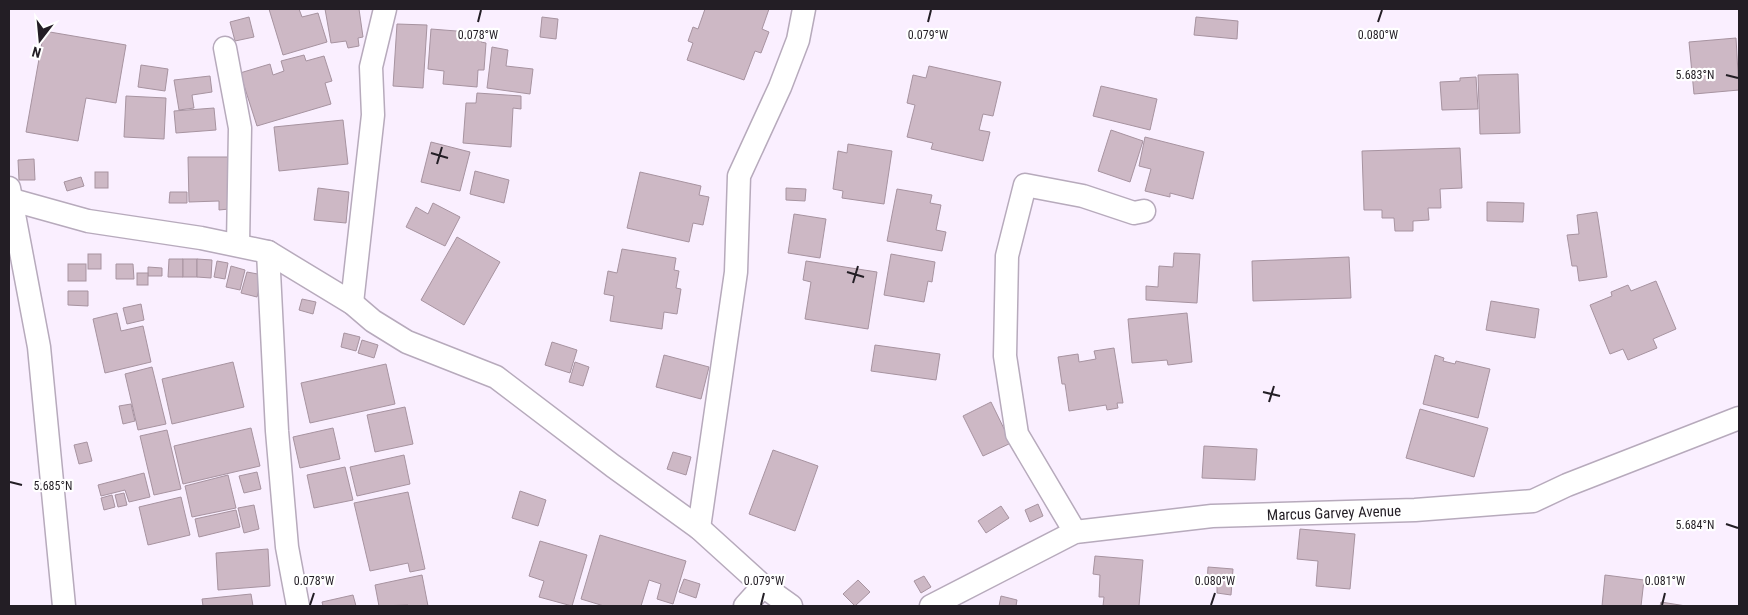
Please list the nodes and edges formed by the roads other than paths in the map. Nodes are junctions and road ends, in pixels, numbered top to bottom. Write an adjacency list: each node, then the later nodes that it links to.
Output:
1 (385, 9): 8 (street)
2 (804, 9): 10 (street)
3 (225, 48): 6 (street)
4 (9, 195): 6 (street); 13 (street)
5 (1144, 211): 11 (street)
6 (238, 246): 7 (street)
7 (268, 252): 8 (street); 14 (street)
8 (352, 303): 10 (street)
9 (1739, 418): 11 (street, Marcus Garvey Avenue)
10 (700, 528): 12 (street)
11 (1075, 532): 17 (street, Marcus Garvey Avenue)
12 (763, 586): 15 (street); 16 (street)
13 (64, 606)
14 (298, 606)
15 (745, 606)
16 (791, 606)
17 (931, 606)

